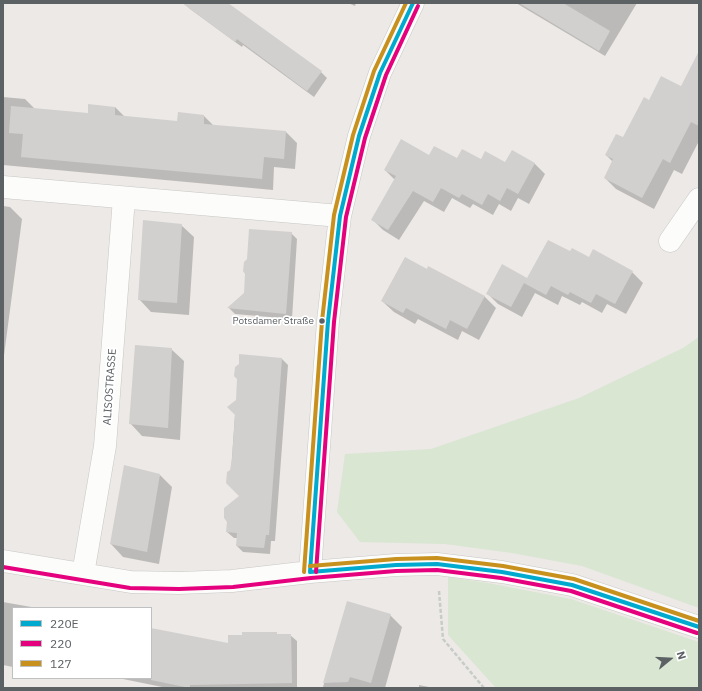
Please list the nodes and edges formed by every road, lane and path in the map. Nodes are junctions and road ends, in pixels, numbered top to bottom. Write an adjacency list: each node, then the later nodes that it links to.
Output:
1 (413, 3): 5 (street)
2 (3, 187): 3 (street)
3 (124, 198): 5 (street); 10 (street, ALISOSTRASSE)
4 (699, 198): 6 (street)
5 (340, 216): 9 (street)
6 (670, 241)
7 (3, 561): 10 (street)
8 (437, 564): 9 (street); 11 (street); 12 (path)
9 (310, 572): 10 (street)
10 (83, 574)
11 (699, 627)
12 (484, 688)

